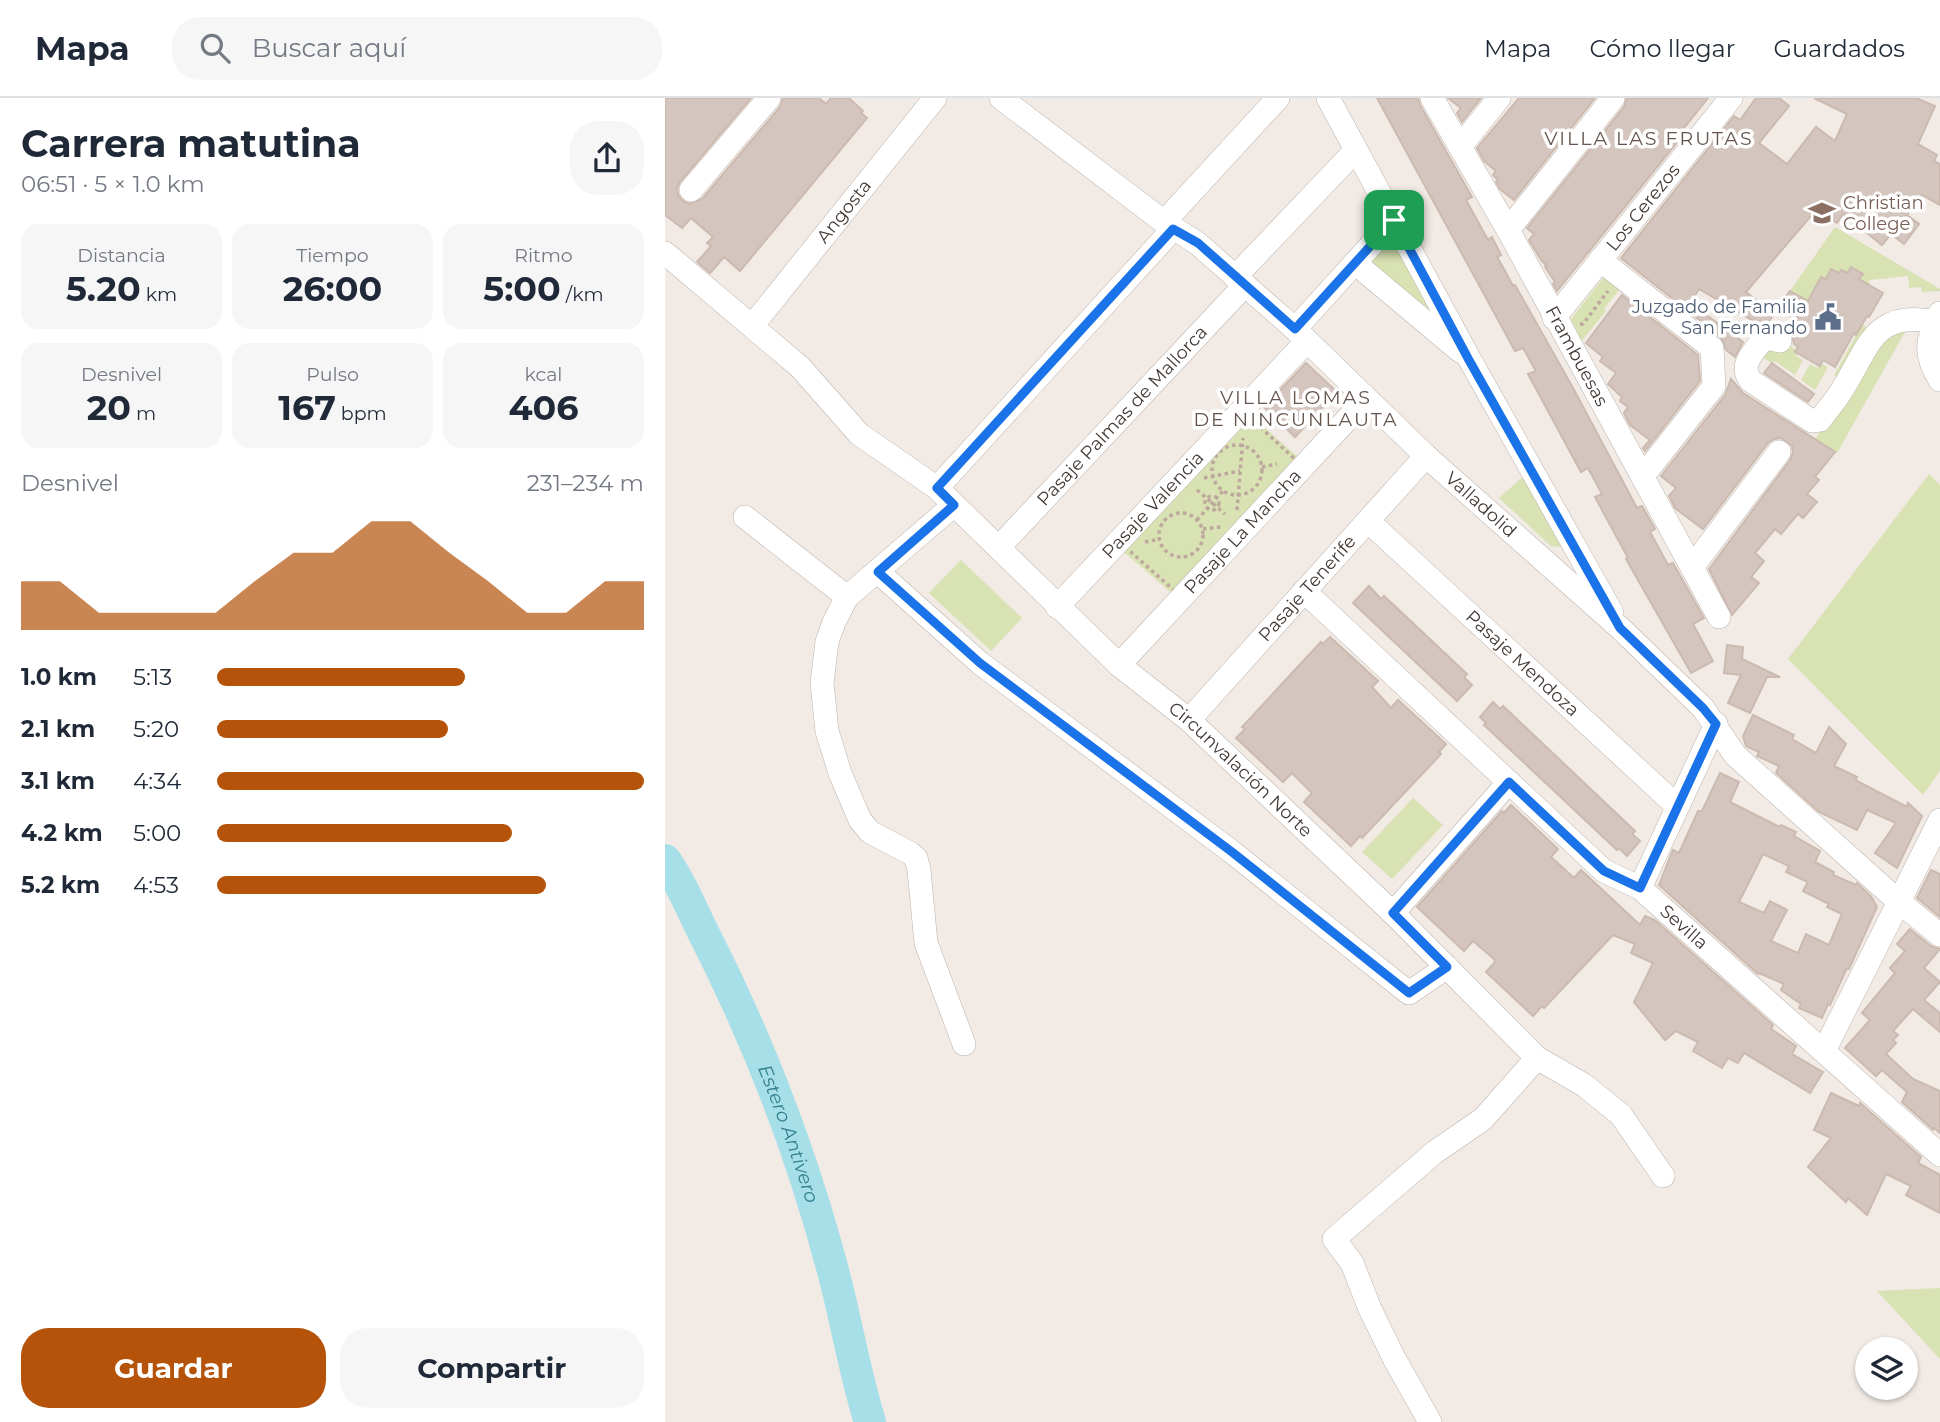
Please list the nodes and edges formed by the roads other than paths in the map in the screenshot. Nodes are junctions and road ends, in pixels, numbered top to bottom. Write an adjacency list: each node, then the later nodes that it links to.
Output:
1 (769, 98): 12 (street)
2 (935, 98): 22 (street, Angosta)
3 (1001, 98): 14 (street, Valladolid)
4 (1278, 98): 14 (street)
5 (1328, 98): 11 (street)
6 (1432, 98): 10 (street, Frambuesas)
7 (1499, 98): 10 (street)
8 (1613, 98): 15 (street)
9 (1731, 98): 17 (street, Los Cerezos)
10 (1461, 147): 15 (street, Frambuesas)
11 (1356, 150): 13 (street); 19 (street, Pasaje Palmas de Mallorca)
12 (691, 190)
13 (1394, 220): 18 (street, Pasaje Valencia); 25 (street)
14 (1168, 225): 19 (street, Valladolid); 31 (street)
15 (1508, 230): 20 (street, Frambuesas)
16 (665, 253): 22 (street, Circunvalación Norte)
17 (1600, 260): 20 (street, Los Cerezos); 30 (street)
18 (1355, 264): 23 (street, Pasaje Valencia); 25 (street)
19 (1240, 281): 23 (street, Valladolid); 35 (street, Pasaje Palmas de Mallorca)
20 (1554, 318): 30 (street, Frambuesas)
21 (1938, 318): 24 (street); 26 (street)
22 (752, 326): 31 (street, Circunvalación Norte)
23 (1301, 335): 27 (street, Valladolid); 40 (street, Pasaje Valencia)
24 (1780, 341)
25 (1469, 360): 42 (street)
26 (1940, 380)
27 (1366, 398): 29 (street, Valladolid); 43 (street, Pasaje La Mancha)
28 (1779, 452): 36 (street)
29 (1426, 456): 34 (street, Pasaje Tenerife); 42 (street, Valladolid)
30 (1643, 476): 36 (street, Frambuesas)
31 (937, 488): 32 (street, Circunvalación Norte)
32 (954, 505): 35 (street, Circunvalación Norte); 37 (street)
33 (745, 517): 39 (street)
34 (1368, 521): 38 (street, Pasaje Tenerife); 47 (street, Pasaje Mendoza)
35 (999, 547): 40 (street, Circunvalación Norte)
36 (1693, 566): 41 (street, Frambuesas)
37 (878, 572): 39 (street); 53 (street)
38 (1304, 591): 44 (street, Pasaje Tenerife); 46 (street, Sevilla)
39 (847, 597): 54 (street)
40 (1057, 607): 43 (street, Circunvalación Norte)
41 (1719, 617)
42 (1620, 628): 45 (street, Valladolid)
43 (1119, 665): 44 (street, Circunvalación Norte)
44 (1189, 720): 51 (street, Circunvalación Norte)
45 (1716, 724): 47 (street); 50 (street, Valladolid)
46 (1509, 782): 49 (street, Sevilla); 51 (street)
47 (1678, 806): 49 (street)
48 (1940, 820): 50 (street)
49 (1640, 888): 55 (street, Sevilla)
50 (1898, 901): 52 (street, Valladolid); 55 (street)
51 (1393, 913): 53 (street, Circunvalación Norte)
52 (1940, 935)
53 (1447, 967): 56 (street, Circunvalación Norte)
54 (964, 1044)
55 (1824, 1051): 57 (street, Sevilla)
56 (1537, 1058): 58 (street, Circunvalación Norte); 59 (street)
57 (1940, 1155)
58 (1663, 1177)
59 (1430, 1422)

